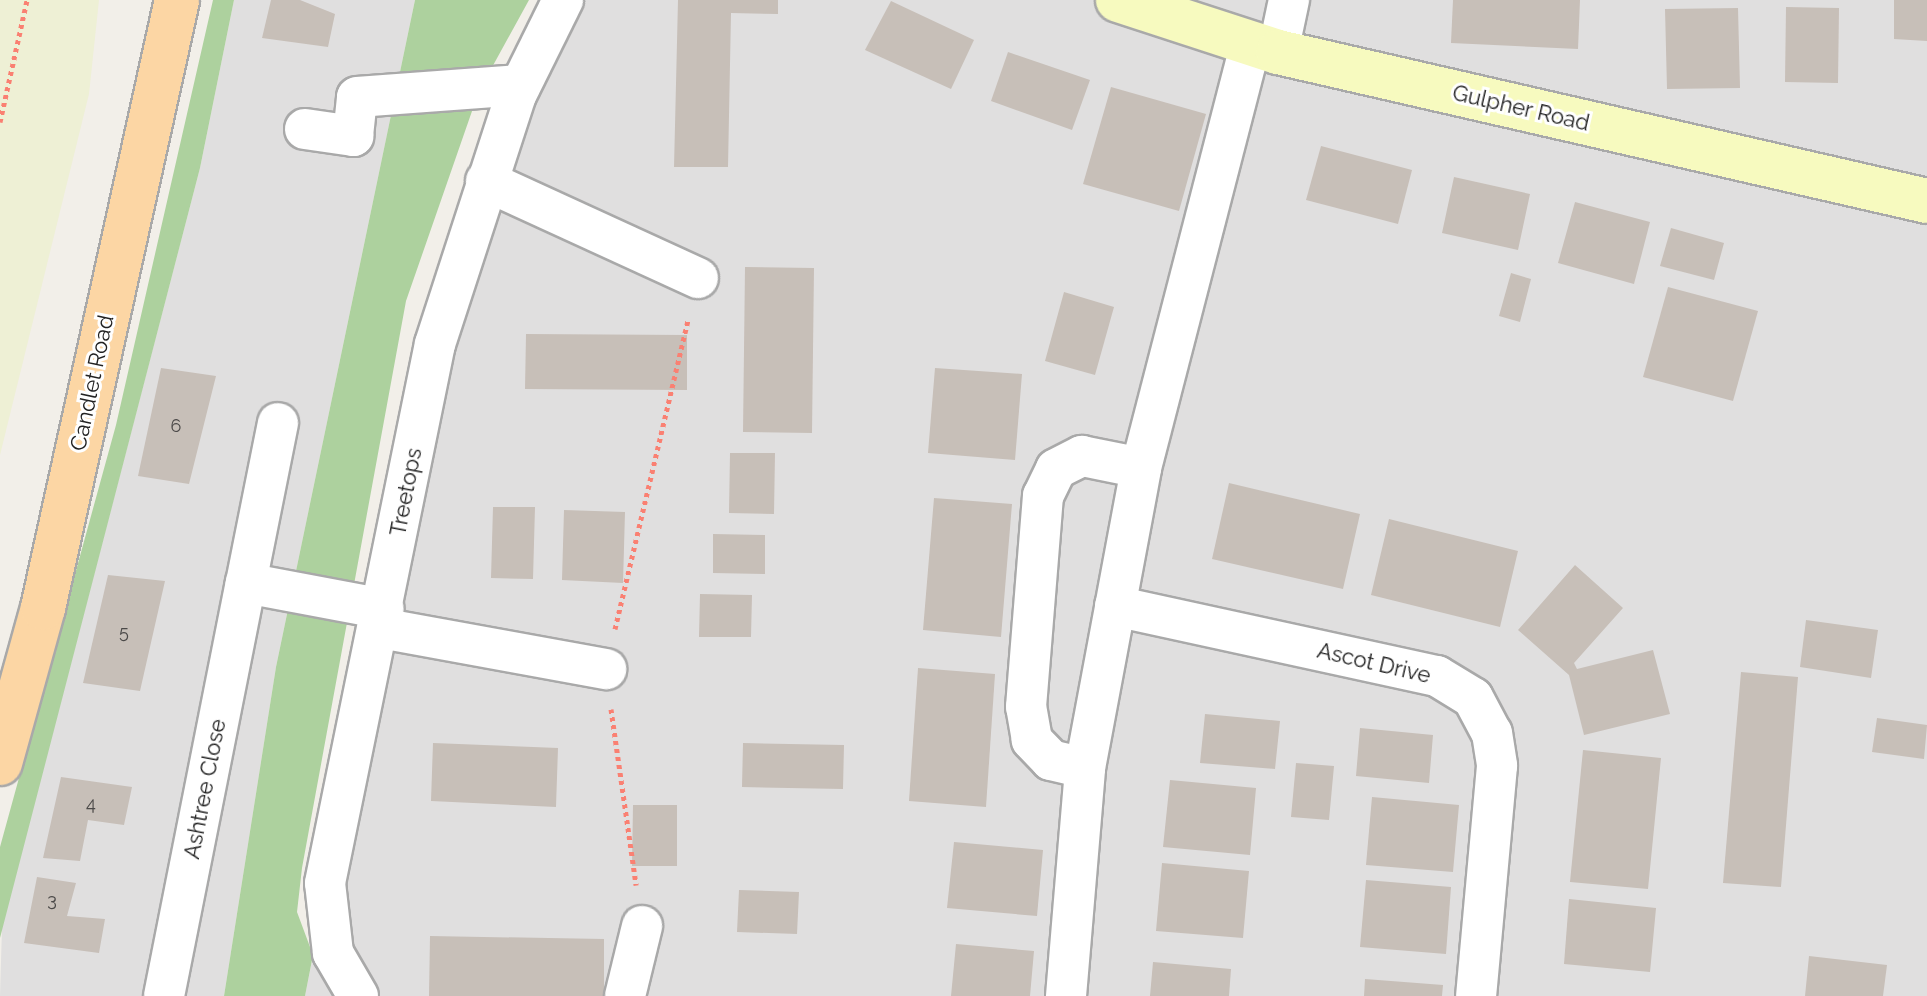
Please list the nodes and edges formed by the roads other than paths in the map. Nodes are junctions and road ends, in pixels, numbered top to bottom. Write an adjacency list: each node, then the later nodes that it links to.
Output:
1 (177, 0): 17 (main road, Candlet Road)
2 (563, 0): 6 (street, Treetops)
3 (1118, 0): 5 (street, Gulpher Road)
4 (1289, 0): 5 (street)
5 (1264, 48): 9 (street, Gulpher Road); 12 (street)
6 (521, 85): 7 (street); 8 (street, Treetops)
7 (305, 129)
8 (486, 181): 10 (street); 15 (street, Treetops)
9 (1927, 201)
10 (698, 278)
11 (278, 423): 13 (street, Ashtree Close)
12 (1141, 468): 14 (street); 18 (street)
13 (246, 583): 15 (street); 20 (street, Ashtree Close)
14 (1115, 606): 18 (street); 24 (street, Ascot Drive)
15 (382, 619): 16 (street); 21 (street, Treetops)
16 (606, 669)
17 (0, 763)
18 (1085, 768): 23 (street)
19 (642, 926): 22 (street)
20 (164, 996)
21 (358, 996)
22 (625, 996)
23 (1066, 996)
24 (1476, 996)

